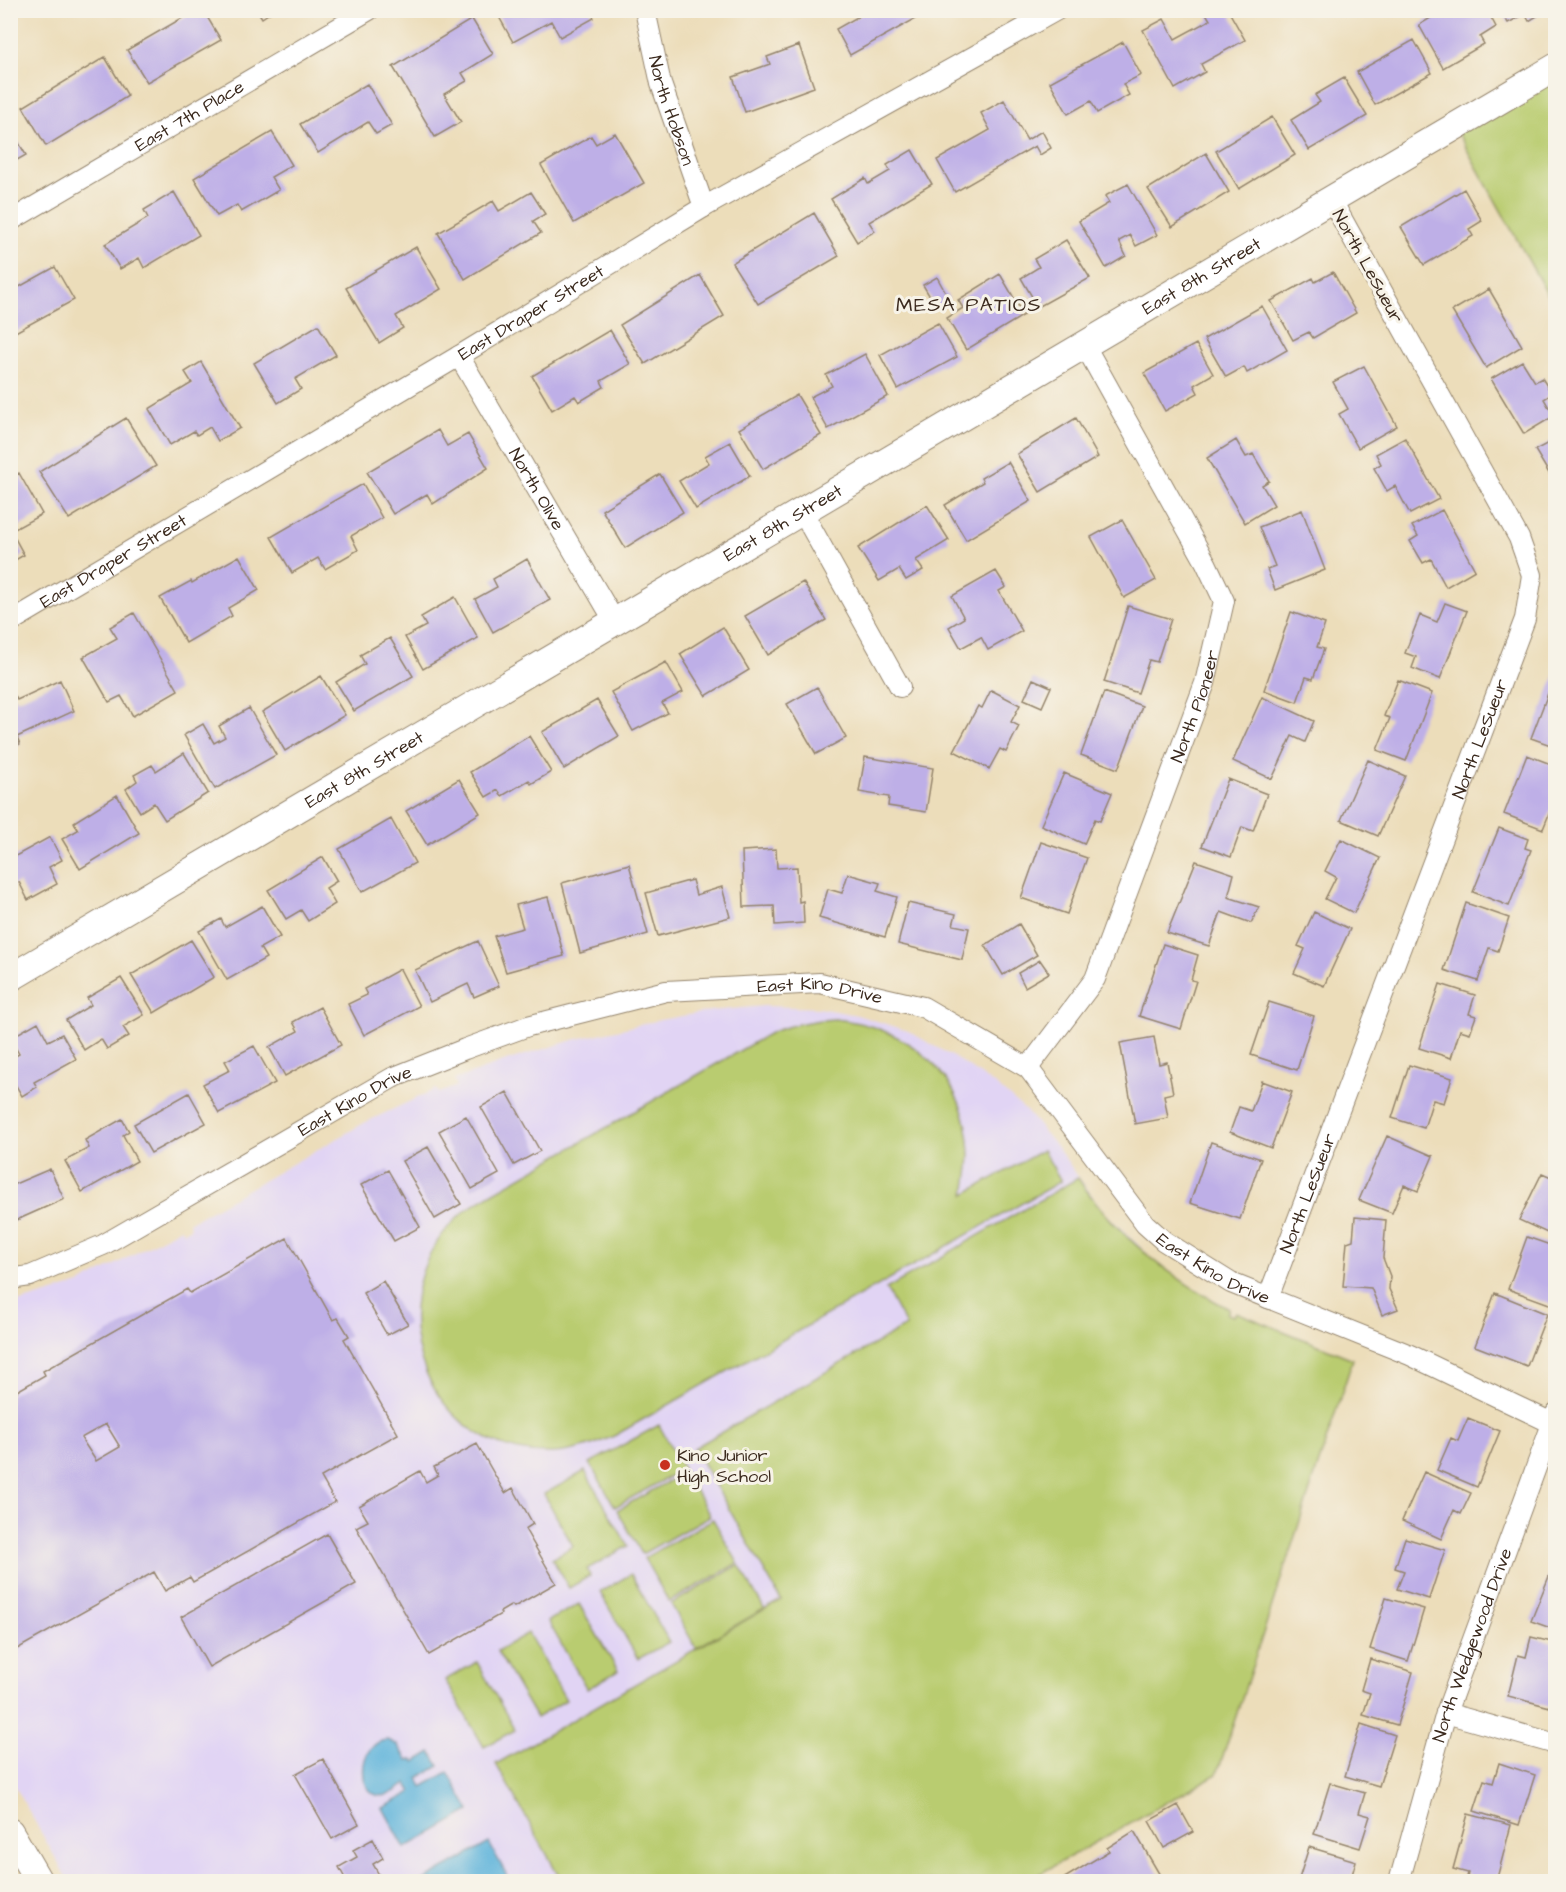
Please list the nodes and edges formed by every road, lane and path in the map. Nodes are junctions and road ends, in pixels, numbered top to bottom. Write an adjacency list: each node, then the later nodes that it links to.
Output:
1 (369, 10): 7 (street, East 7th Place)
2 (645, 10): 6 (street, North Hobson)
3 (1057, 10): 6 (street, East Draper Street)
4 (1556, 67): 5 (street, East 8th Street)
5 (1331, 199): 8 (street, East 8th Street); 17 (street, North LeSueur)
6 (704, 207): 9 (street, East Draper Street)
7 (10, 221)
8 (1084, 344): 10 (street, East 8th Street); 15 (street, North Pioneer)
9 (459, 356): 11 (street, East Draper Street); 12 (street, North Olive)
10 (802, 511): 12 (street, East 8th Street); 13 (street)
11 (10, 622)
12 (615, 622): 14 (street, East 8th Street)
13 (900, 687)
14 (10, 978)
15 (1028, 1068): 16 (street, East Kino Drive); 17 (street, East Kino Drive)
16 (10, 1279)
17 (1268, 1298): 18 (street, East Kino Drive)
18 (1554, 1420): 19 (street, North Wedgewood Drive)
19 (1446, 1713): 20 (street); 23 (street, North Wedgewood Drive)
20 (1556, 1744)
21 (10, 1832): 22 (street)
22 (39, 1881)
23 (1399, 1881)

